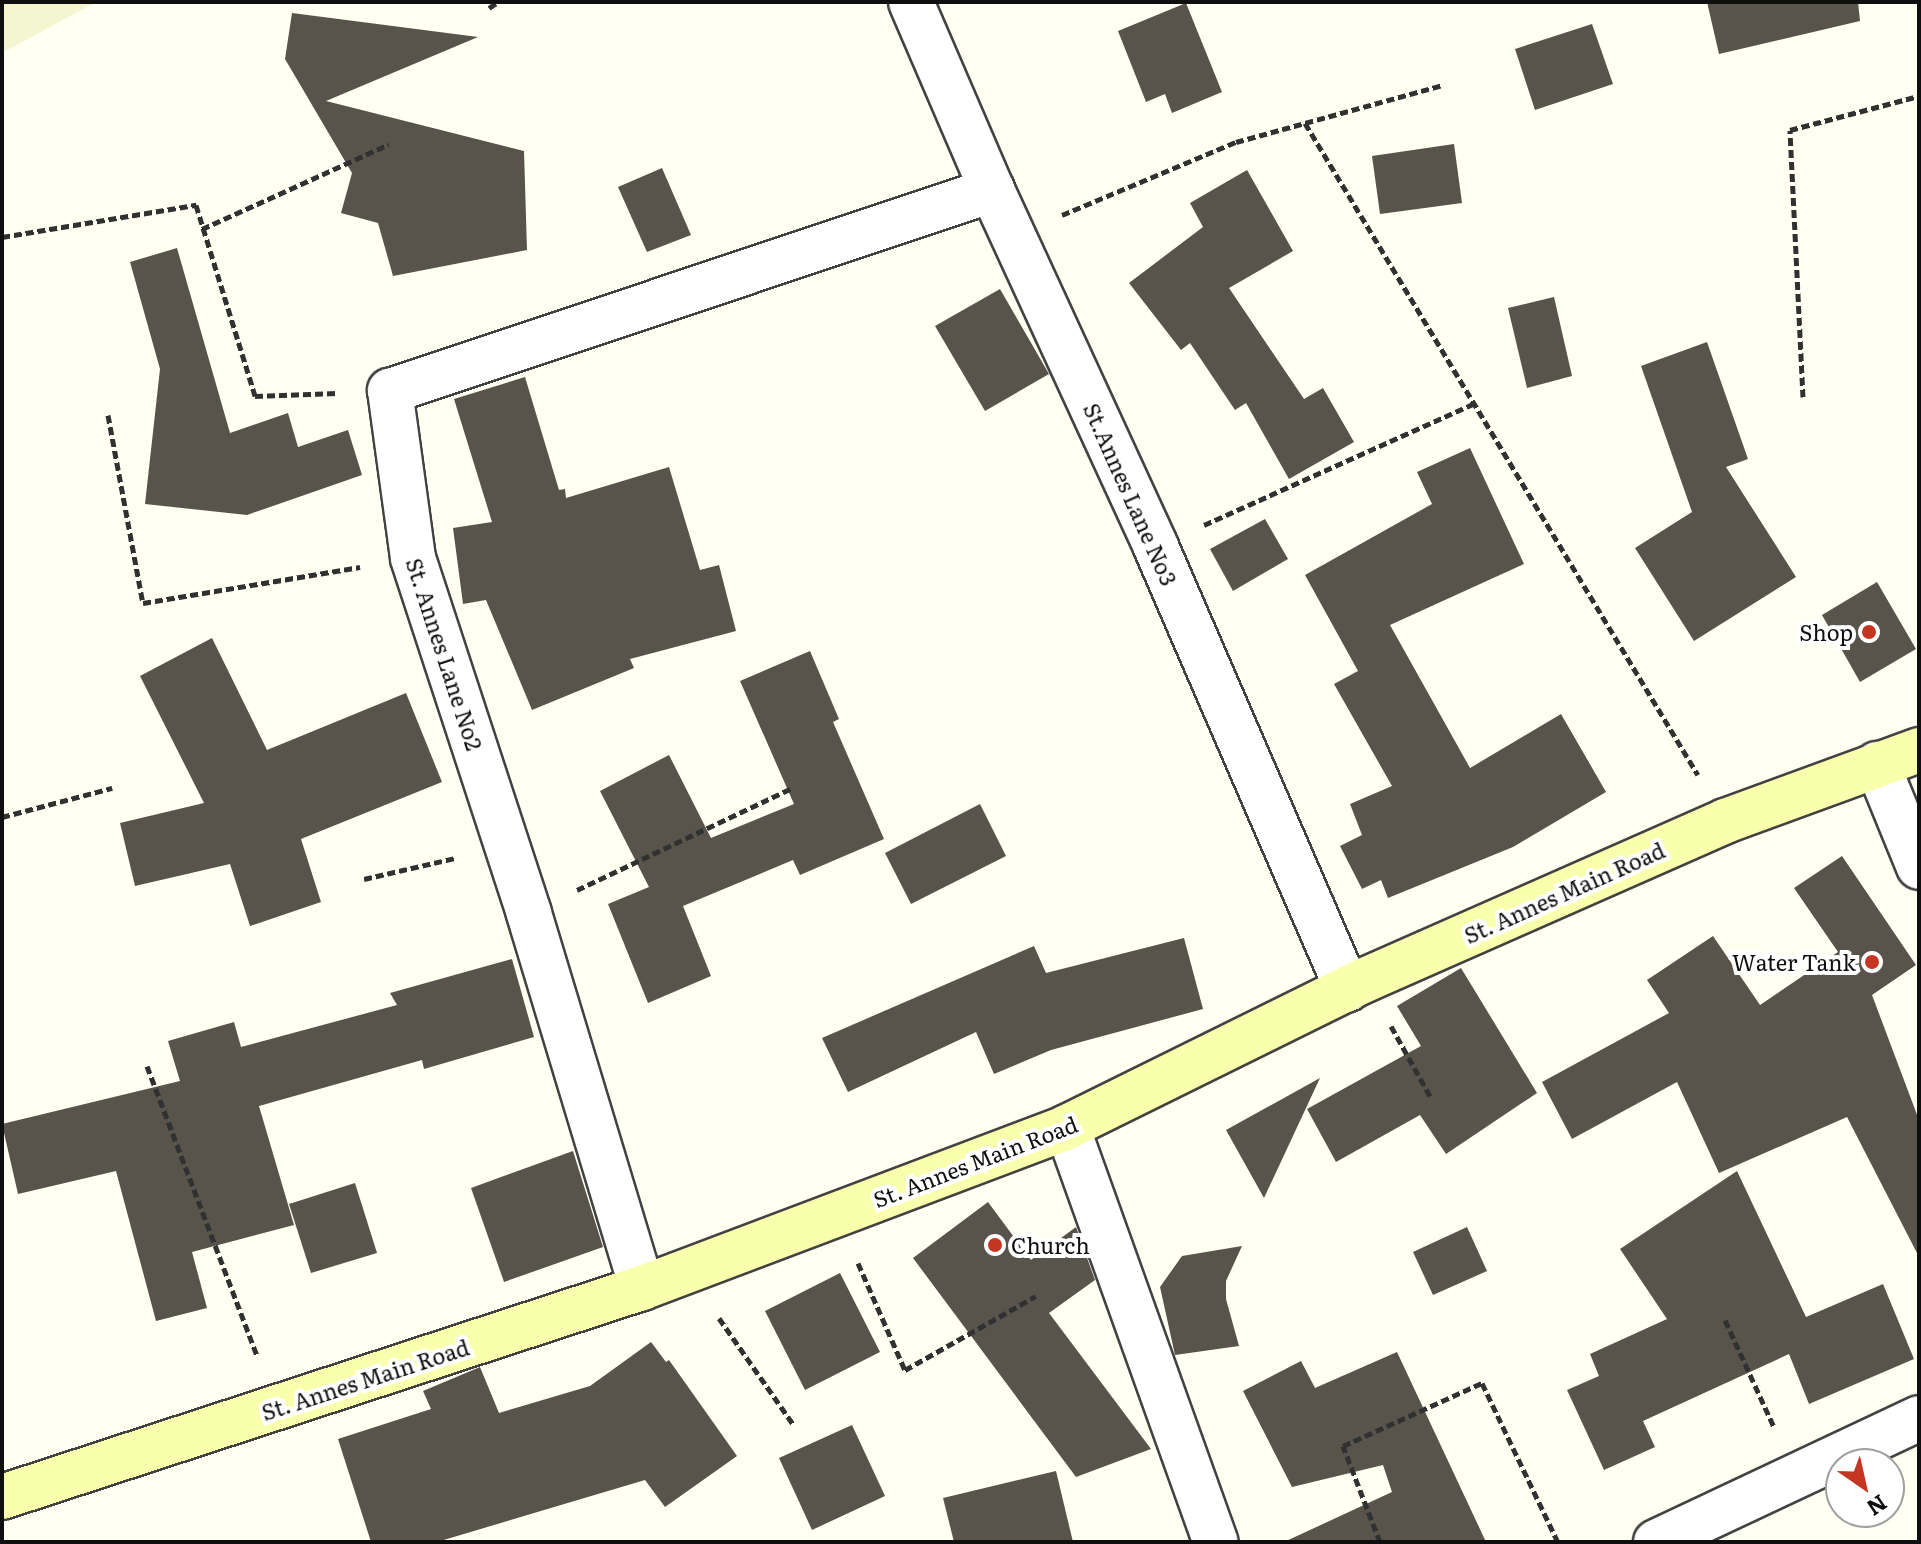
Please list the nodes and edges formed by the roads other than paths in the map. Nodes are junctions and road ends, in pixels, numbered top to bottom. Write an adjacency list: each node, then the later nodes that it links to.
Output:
1 (911, 2): 2 (street, St.Annes Lane No3)
2 (992, 190): 6 (street, St.Annes Lane No3); 8 (street, St. Annes Lane No2)
3 (1919, 750): 4 (street, St. Annes Main Road)
4 (1877, 764): 5 (street); 6 (street, St. Annes Main Road)
5 (1919, 867)
6 (1356, 984): 7 (street, St. Annes Main Road)
7 (1067, 1127): 8 (street, St. Annes Main Road); 11 (street)
8 (642, 1288): 10 (street, St. Annes Main Road)
9 (1919, 1418): 12 (street)
10 (2, 1497)
11 (1216, 1542)
12 (1656, 1542)

